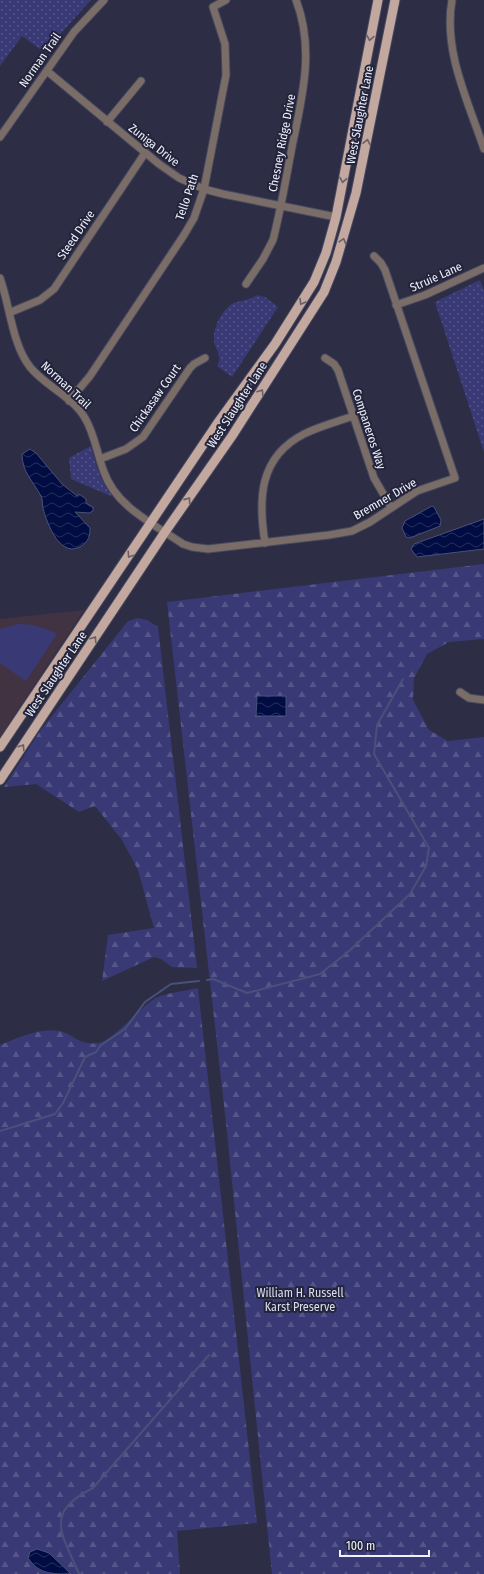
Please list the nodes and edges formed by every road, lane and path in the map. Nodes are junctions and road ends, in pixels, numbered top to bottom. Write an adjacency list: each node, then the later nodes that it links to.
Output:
1 (104, 0): 7 (street, Norman Trail)
2 (226, 0): 15 (street, Tello Path)
3 (296, 0): 16 (street, Chesney Ridge Drive)
4 (378, 0): 9 (main road, West Slaughter Lane, one-way to 9)
5 (395, 0): 10 (main road, West Slaughter Lane)
6 (452, 0): 13 (street)
7 (47, 70): 11 (street, Zuniga Drive); 12 (street, Norman Trail)
8 (141, 81): 11 (street)
9 (361, 88): 10 (main road); 17 (main road, West Slaughter Lane, one-way to 17)
10 (377, 92): 25 (main road, West Slaughter Lane, one-way to 10)
11 (107, 122): 14 (street, Zuniga Drive)
12 (0, 137)
13 (484, 148)
14 (145, 153): 15 (street, Zuniga Drive); 23 (street, Steed Drive)
15 (204, 190): 16 (street, Zuniga Drive); 28 (street, Tello Path)
16 (281, 206): 17 (street, Zuniga Drive); 21 (street, Chesney Ridge Drive)
17 (336, 217): 24 (main road, West Slaughter Lane, one-way to 24)
18 (374, 256): 22 (street, Bremner Drive)
19 (484, 268): 22 (street, Struie Lane)
20 (0, 278): 23 (street, Norman Trail)
21 (246, 284)
22 (396, 305): 31 (street, Bremner Drive)
23 (11, 312): 28 (street, Norman Trail)
24 (279, 338): 25 (main road); 32 (main road, West Slaughter Lane)
25 (290, 347): 33 (main road, West Slaughter Lane, one-way to 25)
26 (205, 358): 30 (street, Chickasaw Court)
27 (326, 358): 29 (street, Companeros Way)
28 (69, 401): 30 (street, Norman Trail)
29 (353, 416): 31 (street, Companeros Way); 34 (street)
30 (100, 459): 32 (street, Norman Trail)
31 (391, 507): 34 (street, Bremner Drive)
32 (152, 523): 33 (street, Norman Trail); 37 (main road, West Slaughter Lane, one-way to 37)
33 (165, 532): 34 (street, Bremner Drive); 38 (main road, West Slaughter Lane, one-way to 33)
34 (265, 543)
35 (460, 692): 36 (street)
36 (484, 700)
37 (0, 747)
38 (0, 780)

